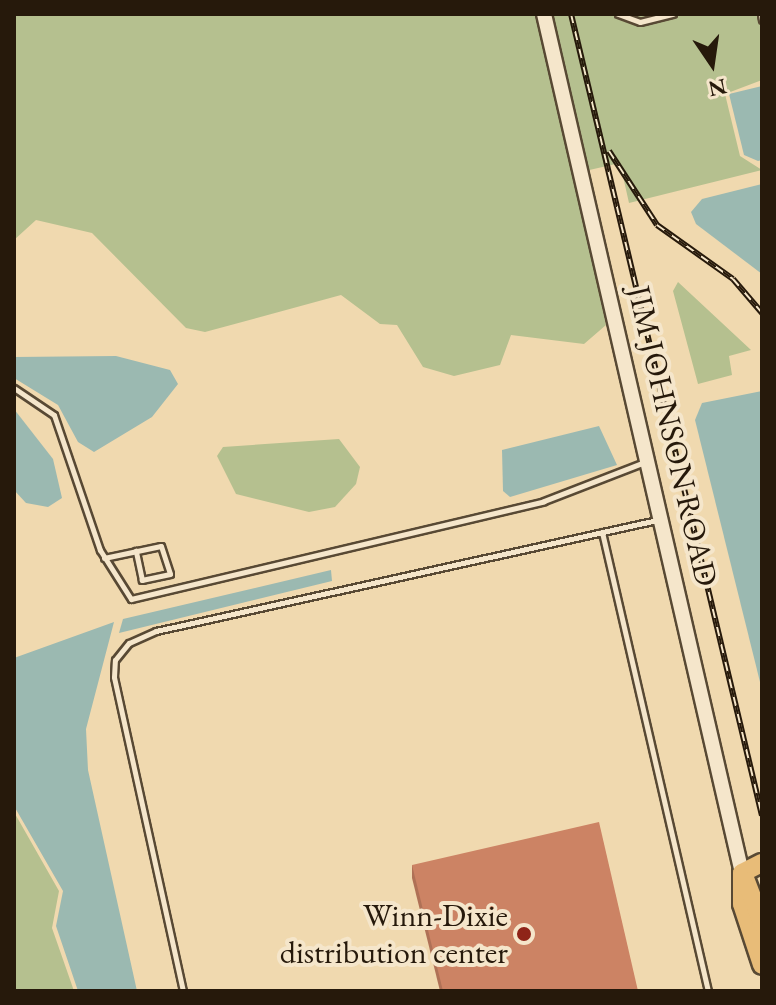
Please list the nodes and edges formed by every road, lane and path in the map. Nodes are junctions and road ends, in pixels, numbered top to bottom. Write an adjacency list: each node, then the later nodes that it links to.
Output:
1 (544, 14): 5 (street, JIM JOHNSON ROAD)
2 (618, 14): 3 (lane)
3 (673, 14)
4 (14, 388): 9 (lane)
5 (648, 460): 6 (street, JIM JOHNSON ROAD); 9 (lane)
6 (662, 519): 7 (lane); 11 (street, JIM JOHNSON ROAD)
7 (602, 532): 15 (lane); 16 (lane)
8 (136, 551): 8 (lane); 9 (lane)
9 (104, 558)
10 (762, 863): 11 (main road)
11 (742, 873): 12 (main road); 13 (main road, JIM JOHNSON ROAD); 14 (main road, JIM JOHNSON ROAD)
12 (762, 875)
13 (762, 923)
14 (762, 965)
15 (183, 991)
16 (708, 991)

